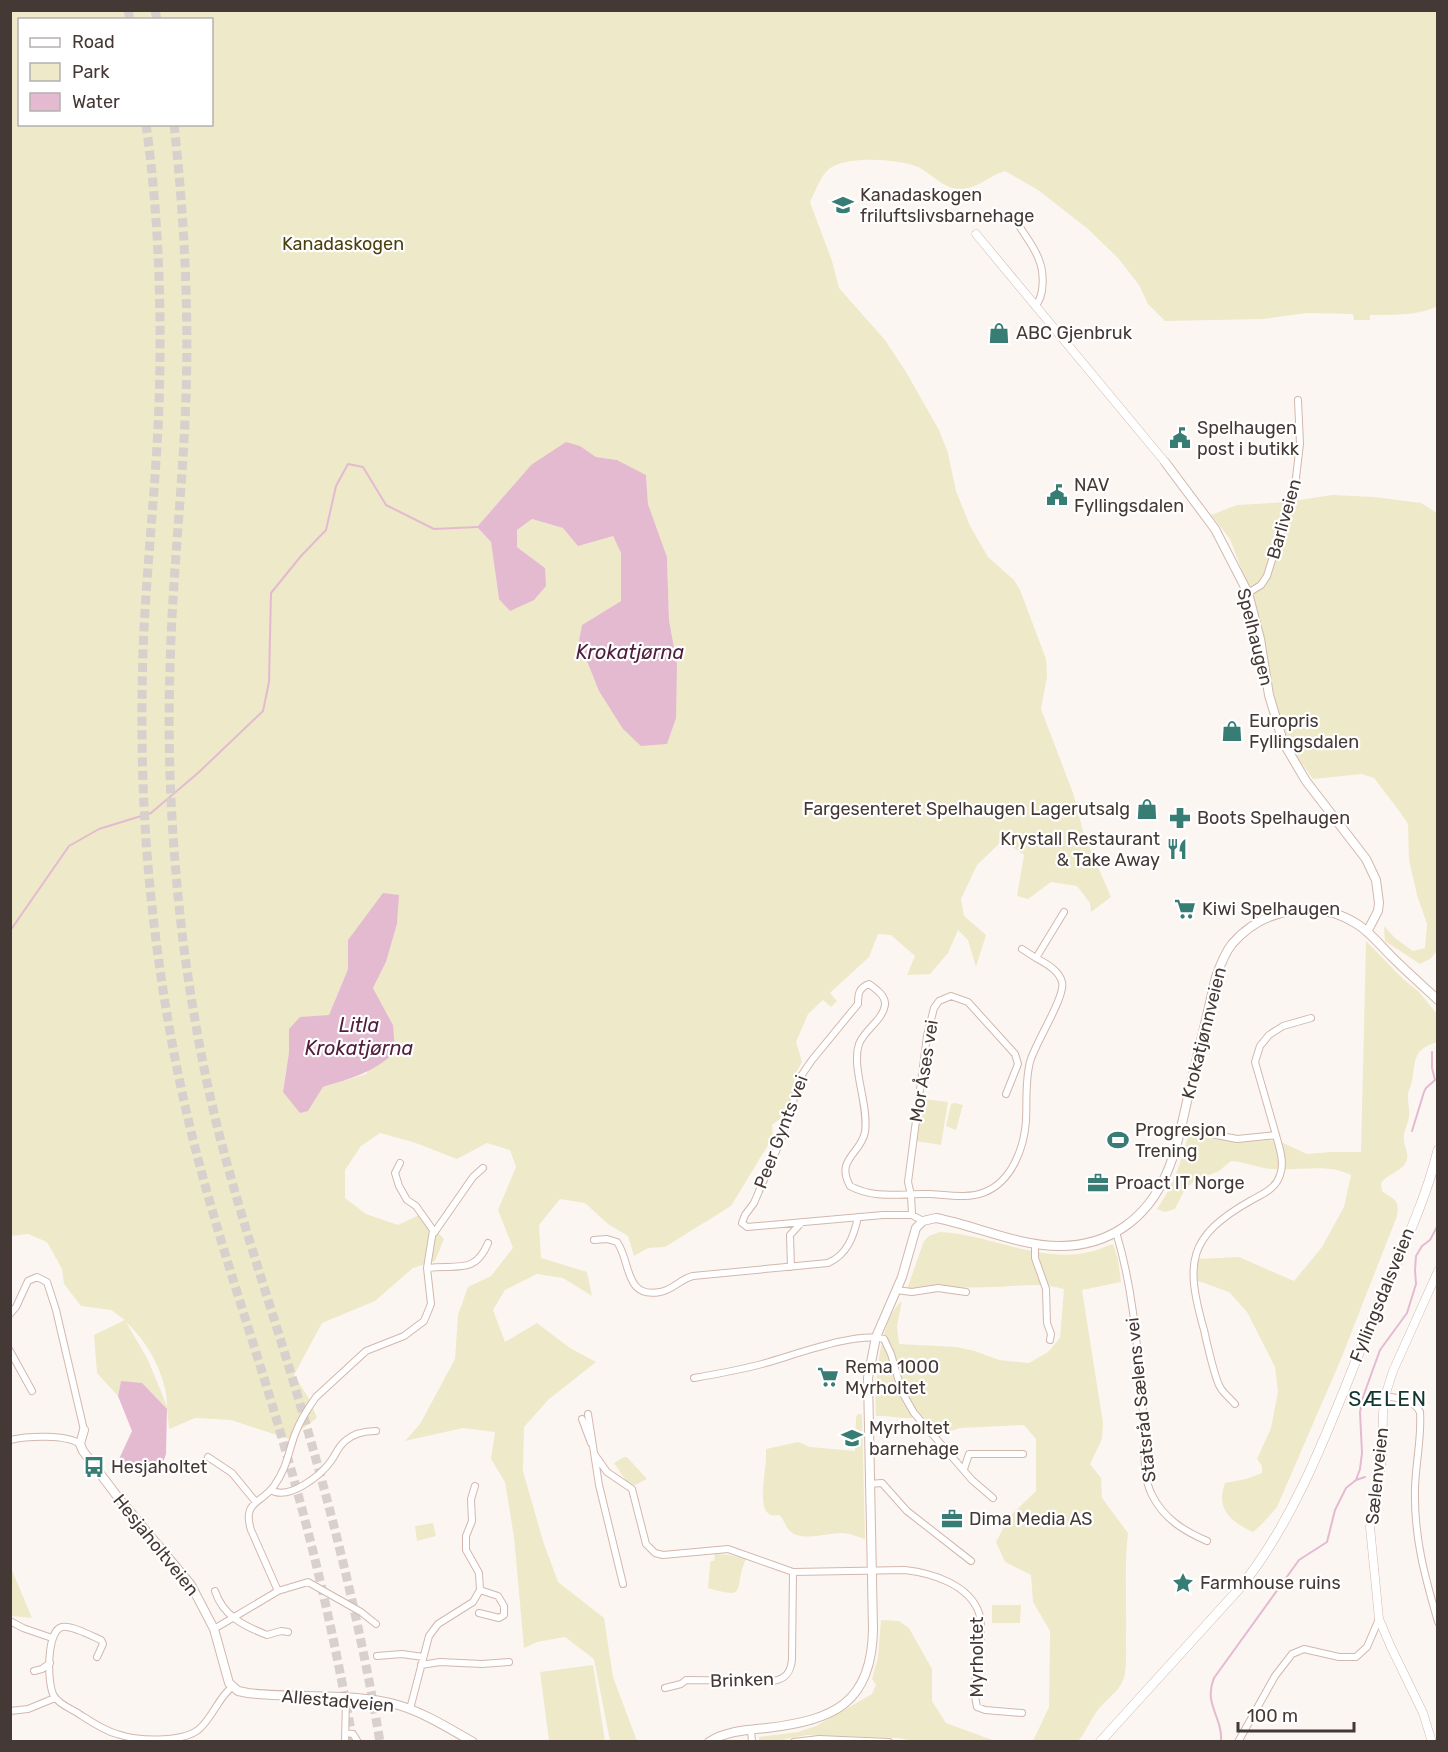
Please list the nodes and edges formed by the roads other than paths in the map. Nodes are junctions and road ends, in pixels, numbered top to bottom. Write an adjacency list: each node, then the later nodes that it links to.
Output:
1 (1020, 227): 3 (street)
2 (976, 234): 3 (street, Spelhaugen)
3 (1035, 306): 5 (street, Spelhaugen)
4 (1298, 400): 6 (street, Barliveien)
5 (1165, 462): 6 (main road, Spelhaugen)
6 (1248, 593): 8 (main road, Spelhaugen)
7 (1064, 912): 10 (street)
8 (1367, 932): 11 (main road, Krokatjønnveien); 14 (main road, Krokatjønnveien)
9 (1022, 950): 10 (street)
10 (1035, 958): 20 (street)
11 (1437, 1000)
12 (1311, 1018): 15 (street)
13 (1006, 1094): 20 (street, Mor Åses vei)
14 (1181, 1128): 15 (street); 25 (main road, Krokatjønnveien)
15 (1276, 1135): 42 (street)
16 (1437, 1150): 18 (main road, Fyllingsdalsveien)
17 (400, 1162): 26 (street)
18 (1436, 1163): 97 (main road, Fyllingsdalsveien)
19 (483, 1168): 26 (street)
20 (911, 1195): 21 (street, Mor Åses vei); 24 (street, Peer Gynts vei)
21 (912, 1215): 22 (street, Peer Gynts vei); 23 (street)
22 (858, 1217): 24 (street, Peer Gynts vei); 30 (street)
23 (923, 1221): 29 (main road, Krokatjønnveien); 33 (main road)
24 (801, 1223): 30 (street)
25 (1116, 1232): 29 (main road, Krokatjønnveien); 57 (street, Statsråd Sælens vei)
26 (434, 1233): 31 (street)
27 (594, 1240): 30 (street)
28 (488, 1243): 31 (street)
29 (1035, 1244): 37 (street)
30 (791, 1267)
31 (427, 1268): 54 (street)
32 (1437, 1271): 41 (street, Sælenveien)
33 (896, 1290): 34 (street); 36 (main road)
34 (966, 1292)
35 (10, 1314): 44 (street)
36 (876, 1337): 39 (street); 51 (street); 52 (main road)
37 (1050, 1340)
38 (10, 1351): 40 (street)
39 (694, 1378)
40 (32, 1391)
41 (1385, 1396): 67 (street, Sælenveien); 69 (street)
42 (1235, 1404)
43 (585, 1416): 49 (street)
44 (83, 1427): 47 (main road)
45 (376, 1431): 54 (street)
46 (10, 1440): 47 (street)
47 (80, 1444): 71 (main road, Hesjaholtveien)
48 (1023, 1454): 51 (street)
49 (595, 1455): 60 (street); 61 (street)
50 (207, 1457): 56 (street)
51 (964, 1469): 55 (street)
52 (869, 1484): 58 (street); 59 (main road)
53 (475, 1486): 62 (street)
54 (271, 1490): 56 (street)
55 (993, 1498)
56 (255, 1501): 64 (street)
57 (1207, 1541)
58 (971, 1561)
59 (871, 1569): 60 (street); 87 (street, Myrholtet); 88 (main road)
60 (794, 1572): 82 (street, Brinken)
61 (623, 1584)
62 (480, 1590): 65 (street); 76 (street)
63 (215, 1591): 66 (street)
64 (278, 1592): 66 (street); 70 (street)
65 (479, 1613)
66 (234, 1619): 71 (street); 72 (street)
67 (1379, 1619): 98 (street, Sælenveien); 99 (street, Sælenveien)
68 (10, 1621): 73 (street)
69 (1437, 1622)
70 (376, 1624)
71 (214, 1629): 81 (main road, Hesjaholtveien)
72 (288, 1632)
73 (52, 1638): 75 (street); 78 (street)
74 (377, 1656): 76 (street)
75 (96, 1657)
76 (423, 1658): 79 (street)
77 (508, 1662): 79 (street)
78 (50, 1663): 80 (street); 83 (street)
79 (421, 1665): 85 (street)
80 (34, 1671)
81 (232, 1687): 83 (street); 84 (main road, Allestadveien)
82 (664, 1688)
83 (56, 1698): 86 (street)
84 (346, 1699): 85 (main road, Allestadveien); 89 (street)
85 (410, 1709): 92 (main road, Allestadveien)
86 (10, 1711)
87 (1022, 1713)
88 (752, 1730): 93 (main road); 94 (street)
89 (346, 1733): 90 (street); 91 (street)
90 (345, 1742)
91 (358, 1742)
92 (473, 1742)
93 (709, 1742)
94 (752, 1742)
95 (794, 1742): 96 (street)
96 (889, 1742)
97 (1100, 1742)
98 (1238, 1742)
99 (1432, 1742)

